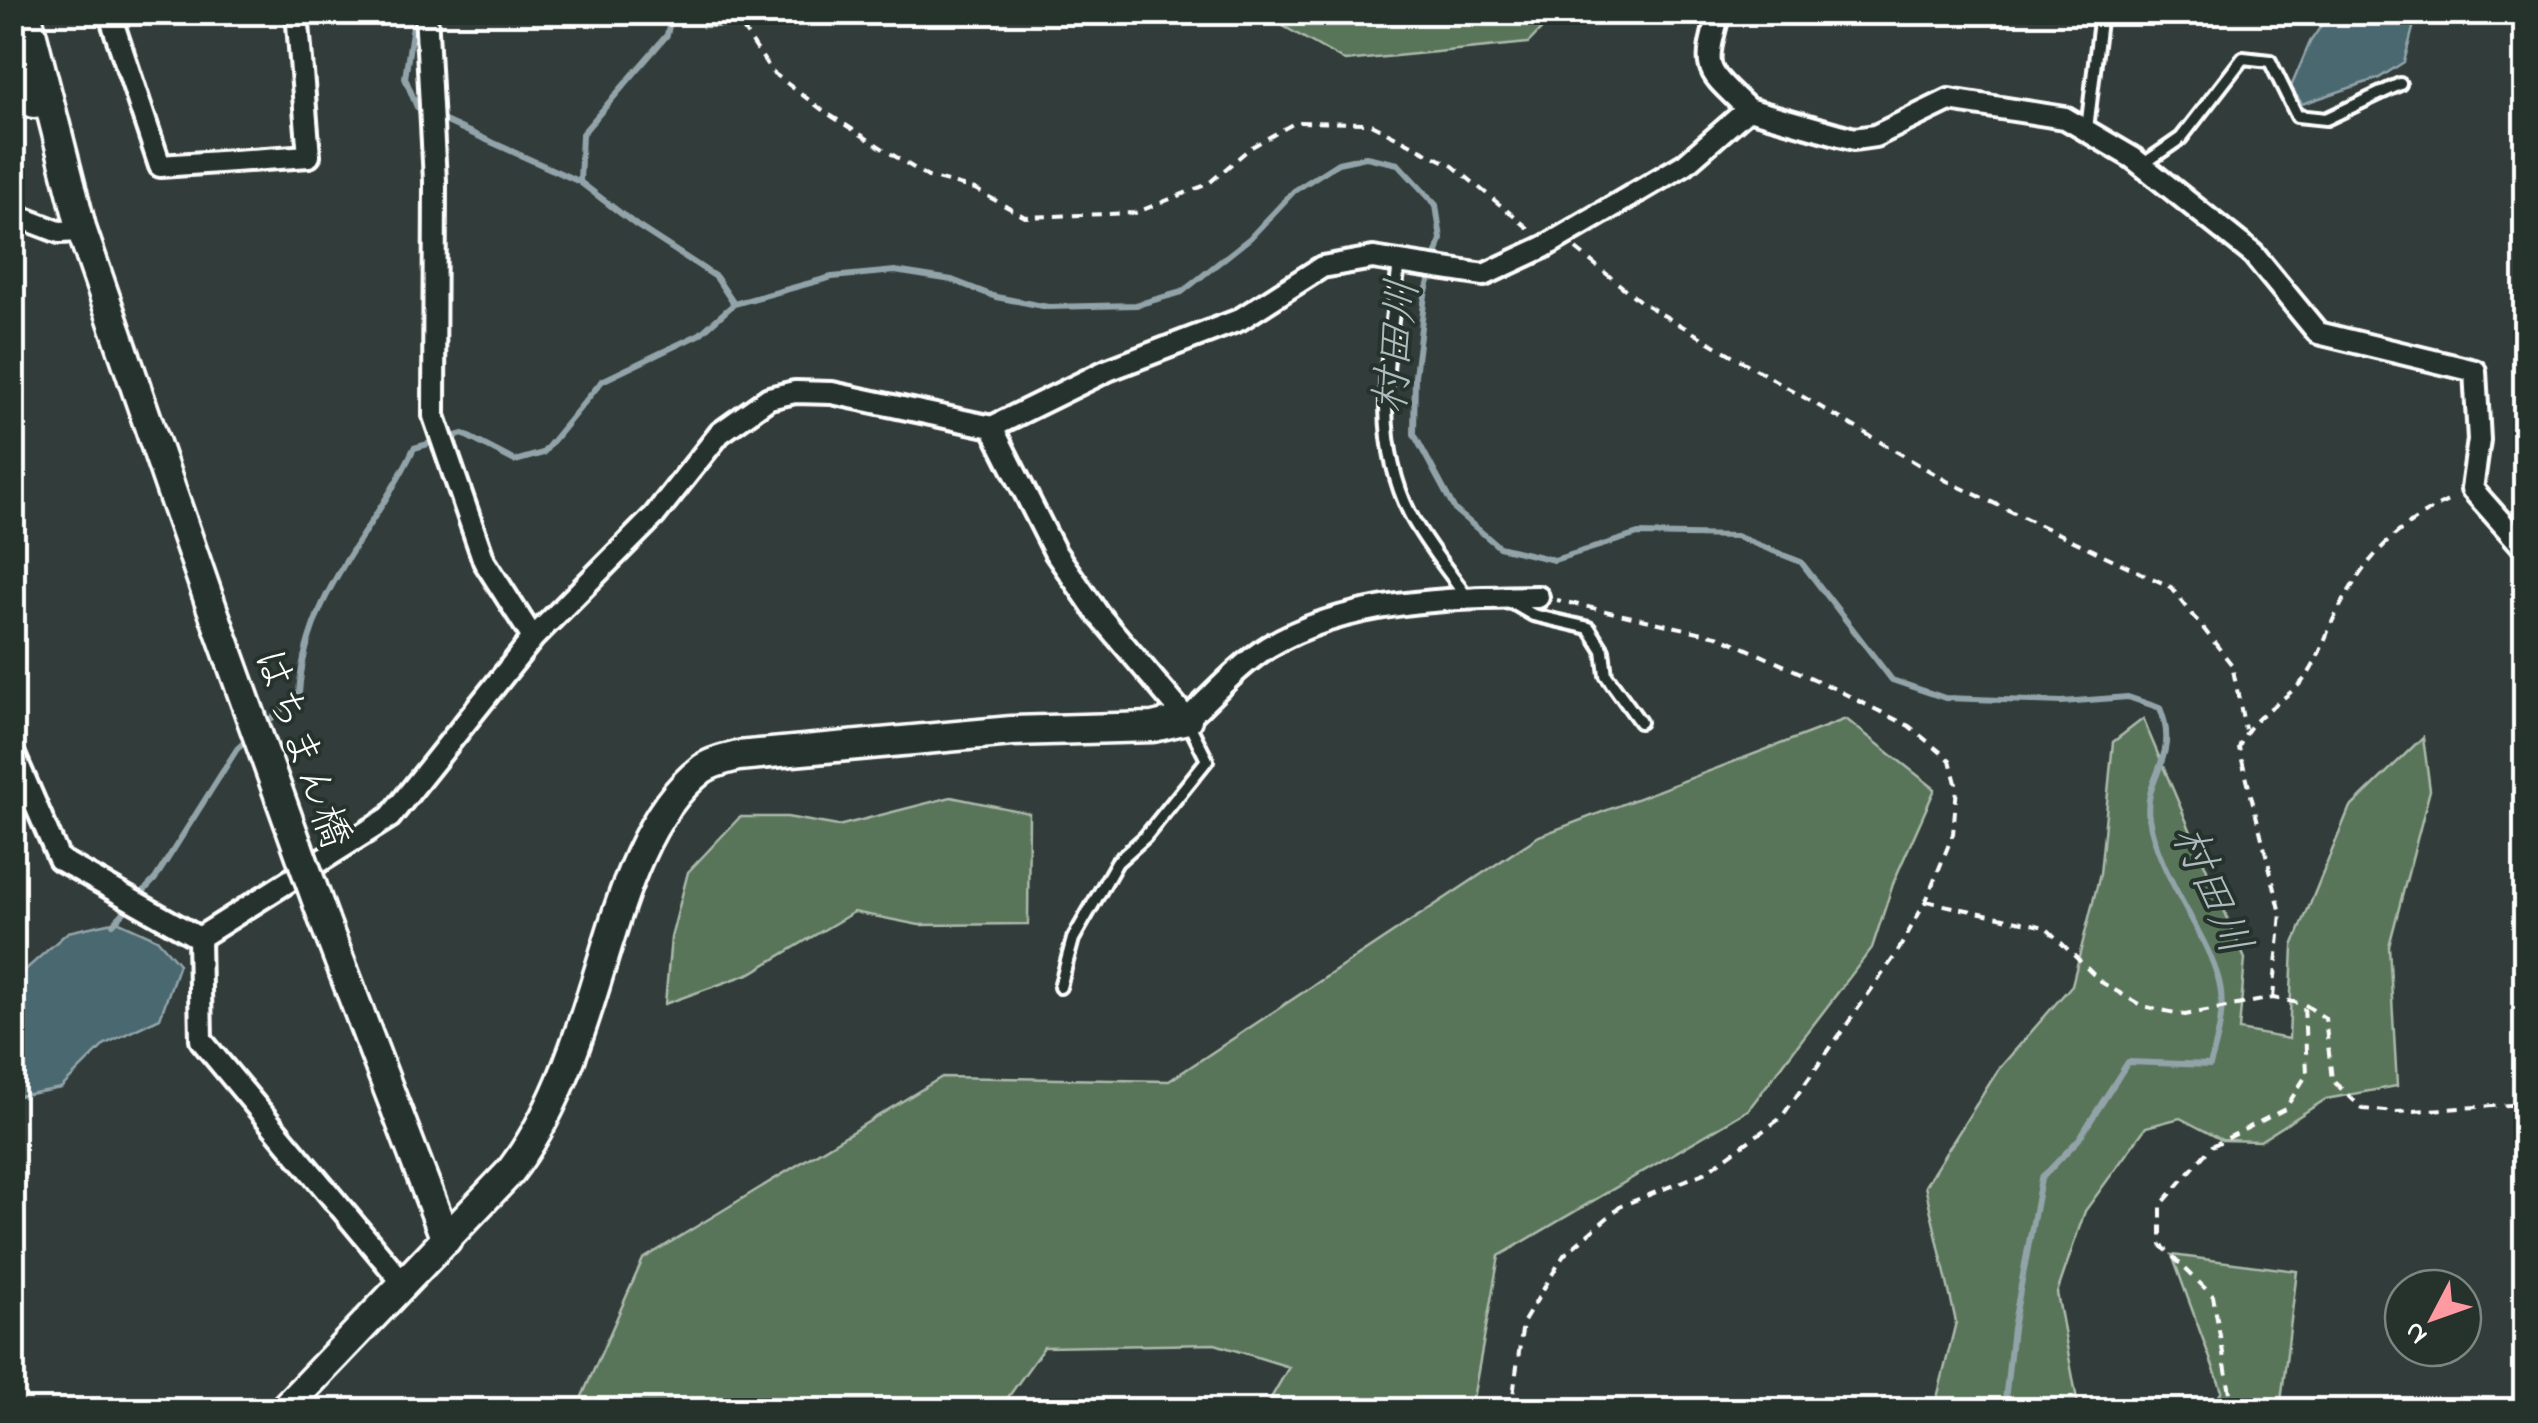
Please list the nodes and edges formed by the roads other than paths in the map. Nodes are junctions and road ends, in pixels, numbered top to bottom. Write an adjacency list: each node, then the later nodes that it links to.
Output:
1 (26, 12): 13 (street)
2 (108, 12): 3 (street)
3 (296, 12)
4 (426, 12): 20 (street)
5 (1719, 12): 9 (street)
6 (2102, 12): 10 (lane)
7 (12, 48): 13 (street)
8 (2400, 84): 11 (lane)
9 (1748, 110): 10 (street); 14 (street)
10 (2086, 130): 11 (street)
11 (2142, 165): 16 (street)
12 (12, 214): 13 (street)
13 (80, 226): 26 (street, はちまん橋, bridge)
14 (1399, 262): 15 (street); 18 (lane)
15 (992, 427): 20 (street); 21 (street)
16 (2526, 550)
17 (1538, 597): 19 (street)
18 (1467, 598): 19 (street); 21 (street)
19 (1504, 598): 22 (lane)
20 (532, 638): 24 (street)
21 (1187, 719): 25 (lane); 26 (street)
22 (1640, 722)
23 (12, 750): 24 (street)
24 (199, 938): 27 (street)
25 (1060, 988)
26 (446, 1240): 27 (street)
27 (404, 1284): 28 (street)
28 (283, 1410)

